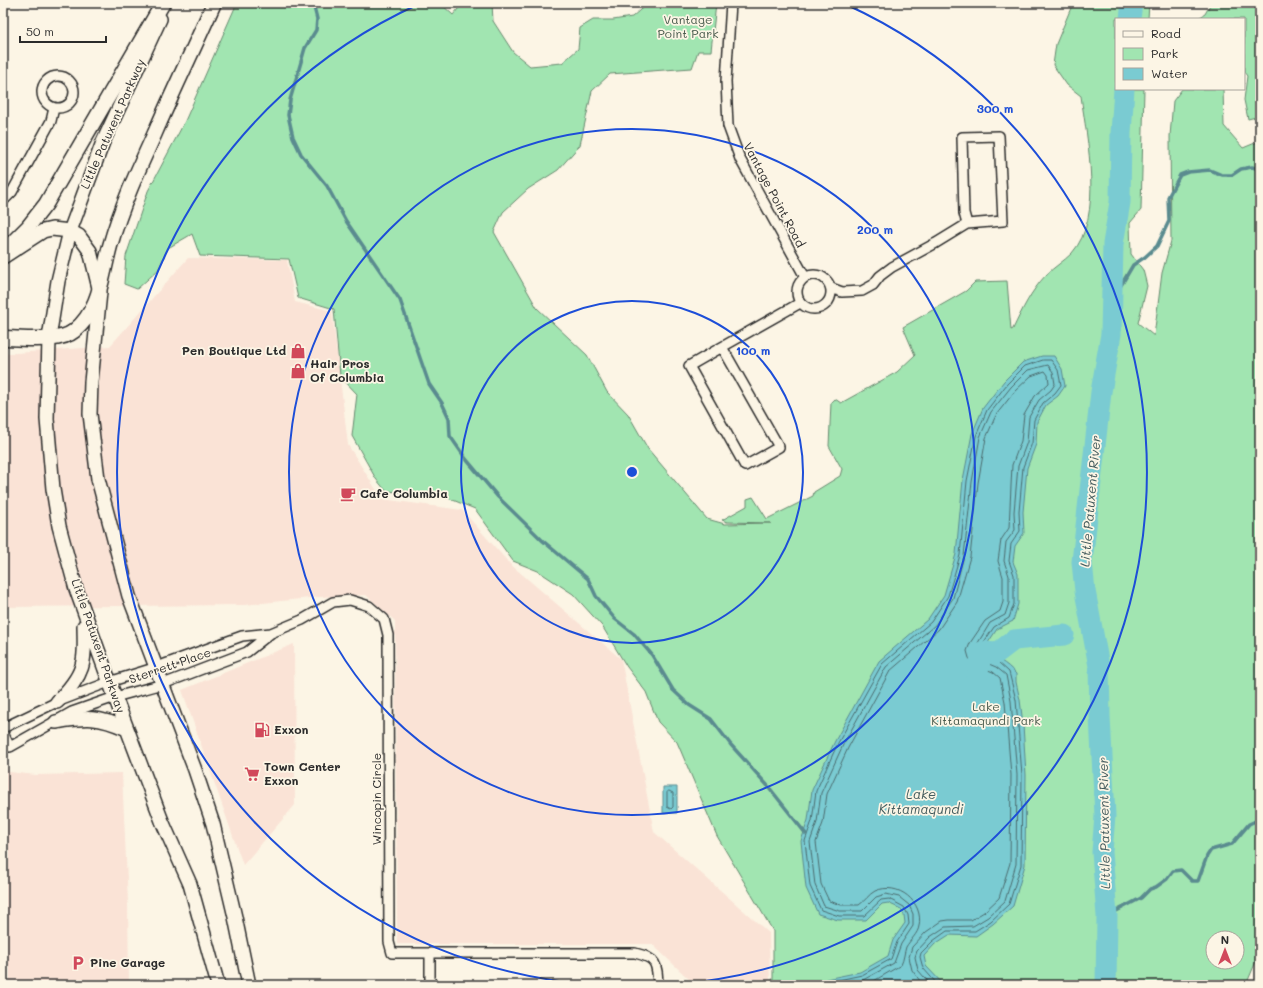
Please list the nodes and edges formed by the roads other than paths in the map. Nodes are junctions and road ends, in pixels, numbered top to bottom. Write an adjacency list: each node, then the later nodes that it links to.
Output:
1 (163, 3): 9 (main road)
2 (167, 3): 8 (main road, Little Patuxent Parkway)
3 (214, 3): 13 (main road)
4 (731, 3): 11 (street, Vantage Point Road)
5 (54, 108): 6 (street)
6 (3, 201)
7 (968, 224): 7 (street); 12 (street)
8 (70, 231): 10 (main road); 13 (main road); 16 (main road, Little Patuxent Parkway)
9 (3, 252)
10 (3, 257)
11 (805, 277): 12 (street); 14 (street)
12 (831, 288): 14 (street)
13 (100, 292): 16 (main road); 21 (main road)
14 (800, 303): 17 (street)
15 (3, 338): 16 (main road)
16 (49, 338): 19 (main road, Little Patuxent Parkway)
17 (722, 347): 17 (street)
18 (377, 611): 20 (street, Sterrett Place); 30 (street, Wincopin Circle)
19 (84, 614): 22 (main road, Little Patuxent Parkway); 25 (main road)
20 (270, 633): 21 (street, Sterrett Place); 23 (street, Sterrett Place)
21 (157, 667): 22 (street, Sterrett Place); 23 (main road)
22 (109, 682): 24 (main road, Little Patuxent Parkway); 25 (street, Sterrett Place)
23 (163, 684): 24 (street, Sterrett Place); 32 (main road)
24 (115, 697): 26 (street, Sterrett Place); 28 (main road, Little Patuxent Parkway)
25 (57, 702): 27 (street, Sterrett Place)
26 (56, 722): 28 (main road); 29 (street, Sterrett Place)
27 (3, 728)
28 (127, 729): 31 (main road, Little Patuxent Parkway)
29 (3, 733)
30 (430, 953): 33 (street); 34 (street, Wincopin Circle)
31 (218, 985)
32 (249, 985)
33 (430, 985)
34 (658, 985)

